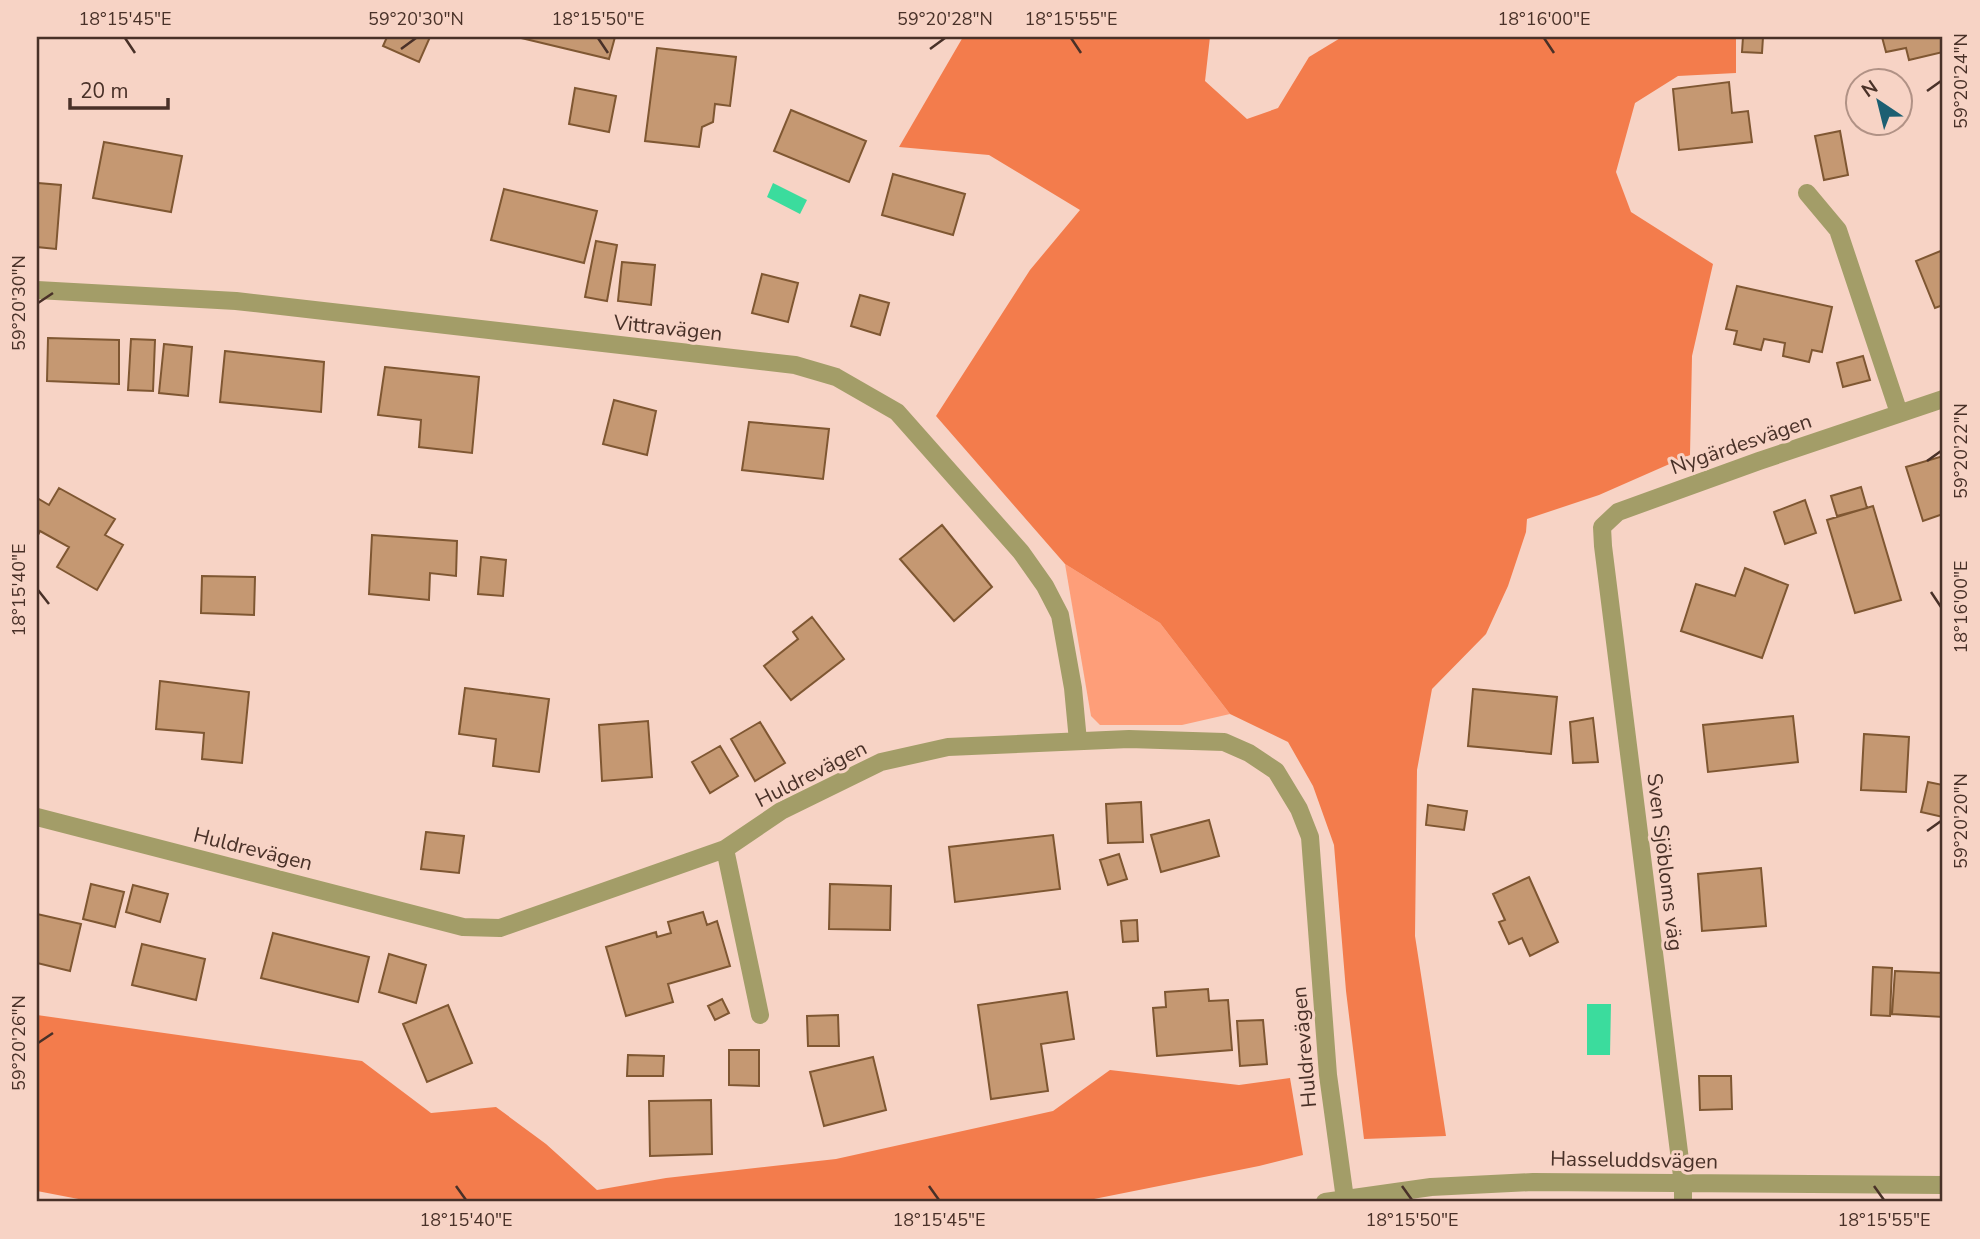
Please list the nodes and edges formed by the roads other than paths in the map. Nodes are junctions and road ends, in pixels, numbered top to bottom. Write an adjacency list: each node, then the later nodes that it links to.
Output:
1 (1807, 193): 4 (street)
2 (37, 290): 6 (street, Vittravägen)
3 (1943, 399): 4 (street, Nygärdesvägen)
4 (1899, 413): 5 (street, Nygärdesvägen)
5 (1602, 527): 11 (street, Sven Sjöbloms väg)
6 (1078, 741): 8 (street, Huldrevägen); 12 (street, Huldrevägen)
7 (37, 817): 8 (street, Huldrevägen)
8 (725, 849): 9 (street)
9 (760, 1015)
10 (1943, 1185): 11 (street, Hasseluddsvägen)
11 (1683, 1193): 12 (street, Hasseluddsvägen)
12 (1345, 1199): 13 (street, Hasseluddsvägen)
13 (1325, 1202)

